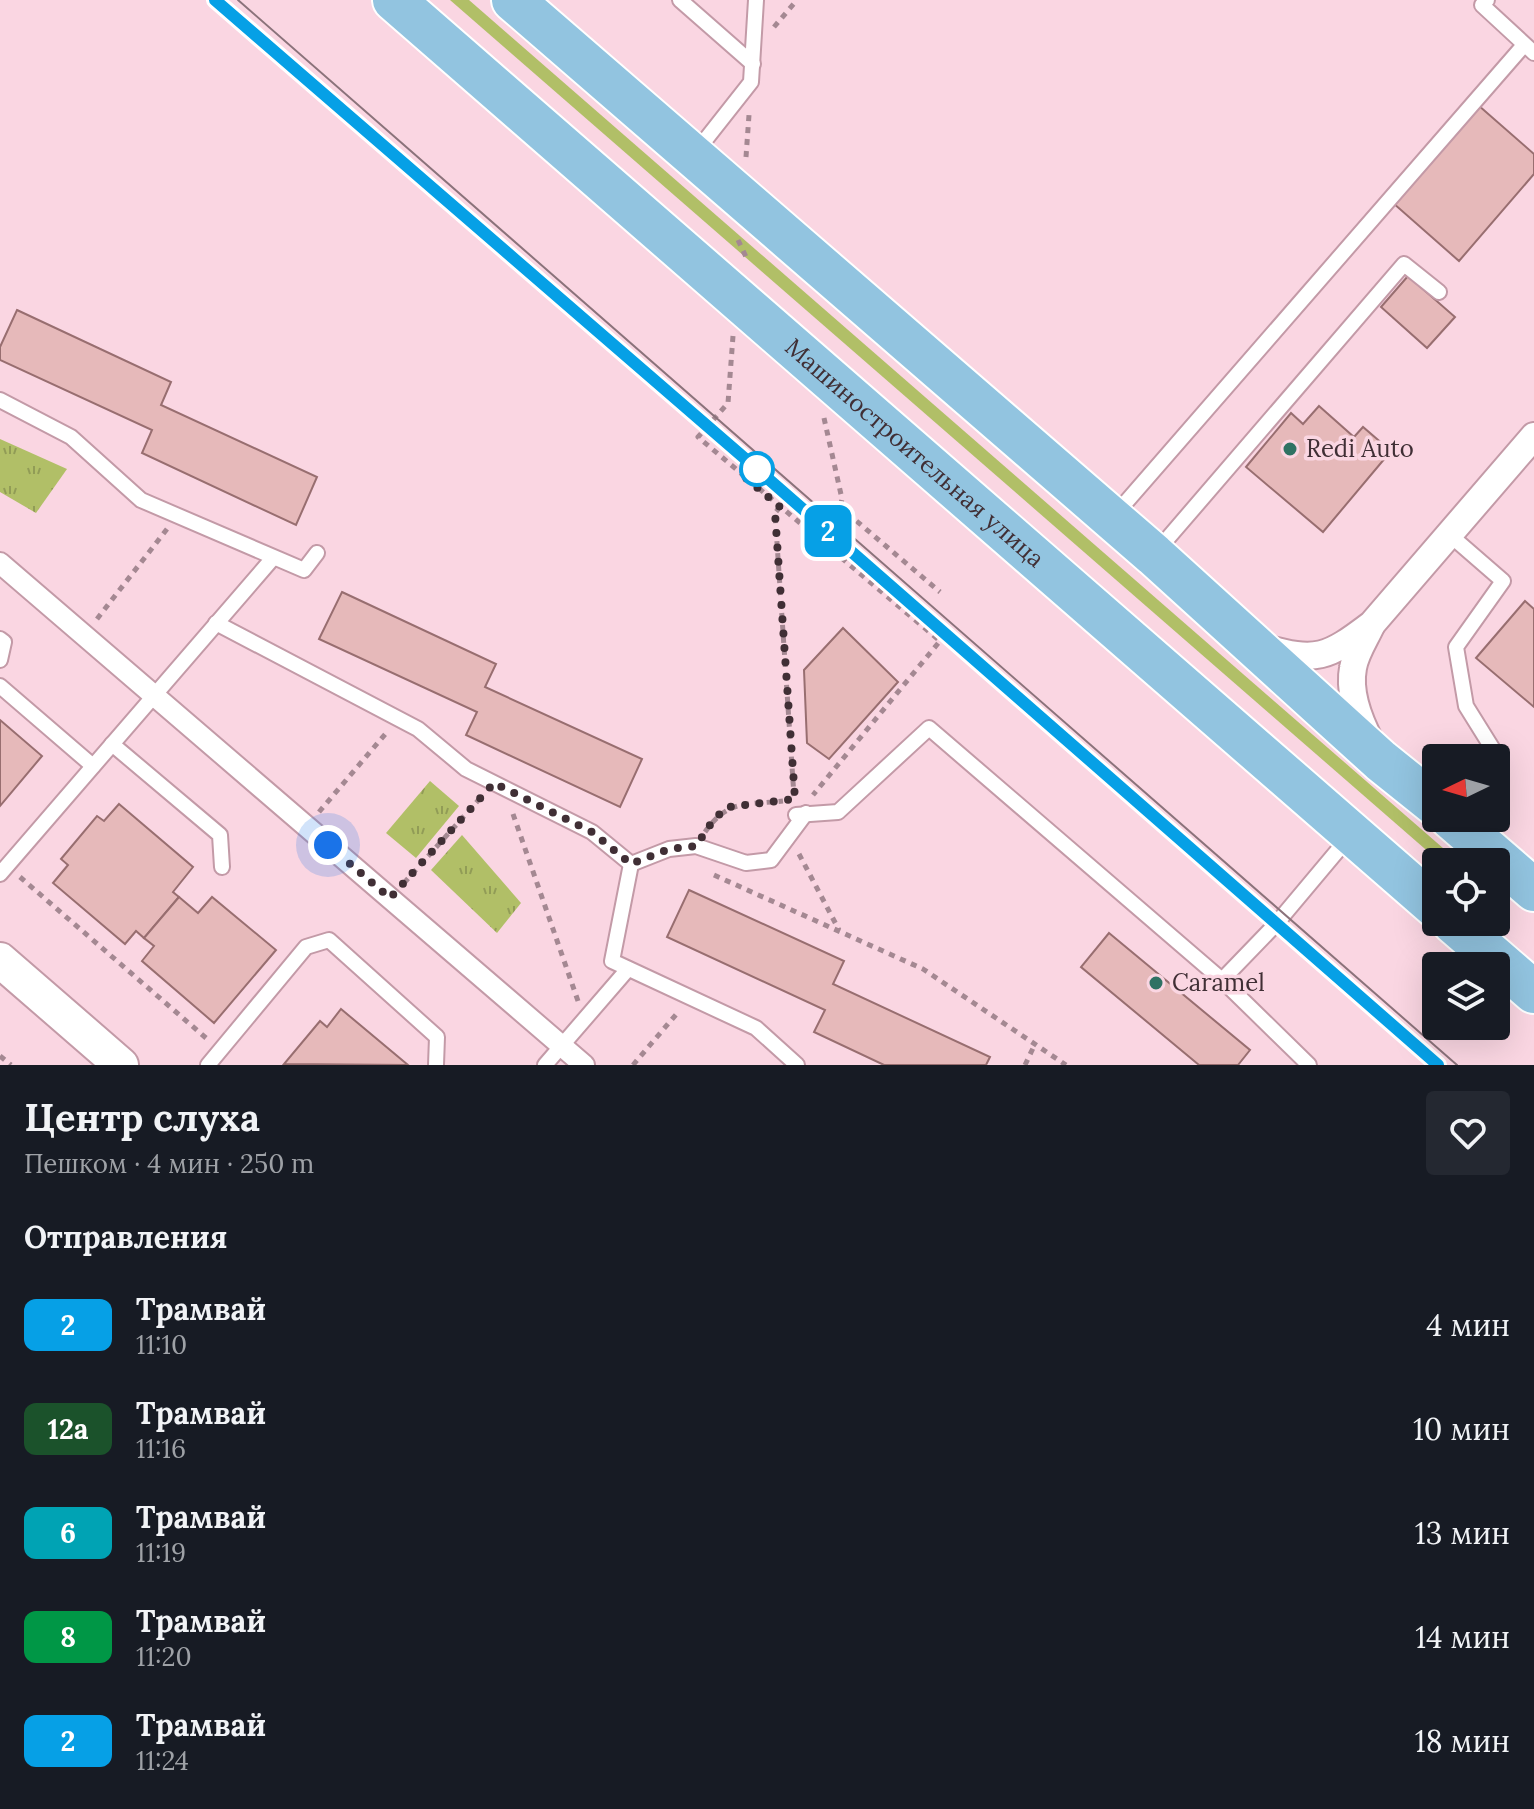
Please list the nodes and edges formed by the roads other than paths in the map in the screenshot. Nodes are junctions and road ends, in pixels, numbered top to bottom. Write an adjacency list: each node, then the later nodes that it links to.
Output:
1 (394, 0): 31 (main road, Машиностроительная улица)
2 (513, 0): 8 (main road)
3 (680, 0): 7 (lane)
4 (756, 0): 7 (lane)
5 (1482, 2): 6 (lane)
6 (1529, 49): 12 (lane)
7 (753, 64): 8 (lane)
8 (693, 157): 12 (main road)
9 (1439, 292): 15 (lane)
10 (0, 400): 16 (lane)
11 (1534, 436): 13 (street)
12 (1111, 519): 15 (main road)
13 (1450, 535): 19 (street); 26 (lane)
14 (317, 553): 16 (lane)
15 (1154, 555): 21 (main road)
16 (273, 558): 18 (lane)
17 (0, 563): 24 (street)
18 (216, 623): 24 (lane); 32 (lane)
19 (1372, 624): 21 (street); 27 (street)
20 (0, 639): 22 (lane)
21 (1248, 643): 27 (main road)
22 (0, 660)
23 (0, 686): 28 (lane)
24 (154, 696): 25 (lane); 42 (street)
25 (112, 744): 28 (lane); 33 (lane)
26 (1490, 744)
27 (1381, 761): 29 (main road)
28 (93, 766): 34 (lane)
29 (1422, 794)
30 (1467, 832): 35 (main road)
31 (1352, 833): 36 (main road, Машиностроительная улица); 40 (lane)
32 (631, 864): 39 (lane); 40 (lane)
33 (222, 867)
34 (3, 870)
35 (1534, 890)
36 (1422, 895)
37 (1469, 936): 41 (main road)
38 (0, 960): 43 (street)
39 (628, 969): 42 (lane); 48 (lane)
40 (1222, 980): 49 (lane)
41 (1534, 992)
42 (561, 1046): 46 (lane); 47 (street)
43 (121, 1065)
44 (208, 1065): 45 (lane)
45 (436, 1065)
46 (545, 1065)
47 (584, 1065)
48 (797, 1065)
49 (1309, 1065)

